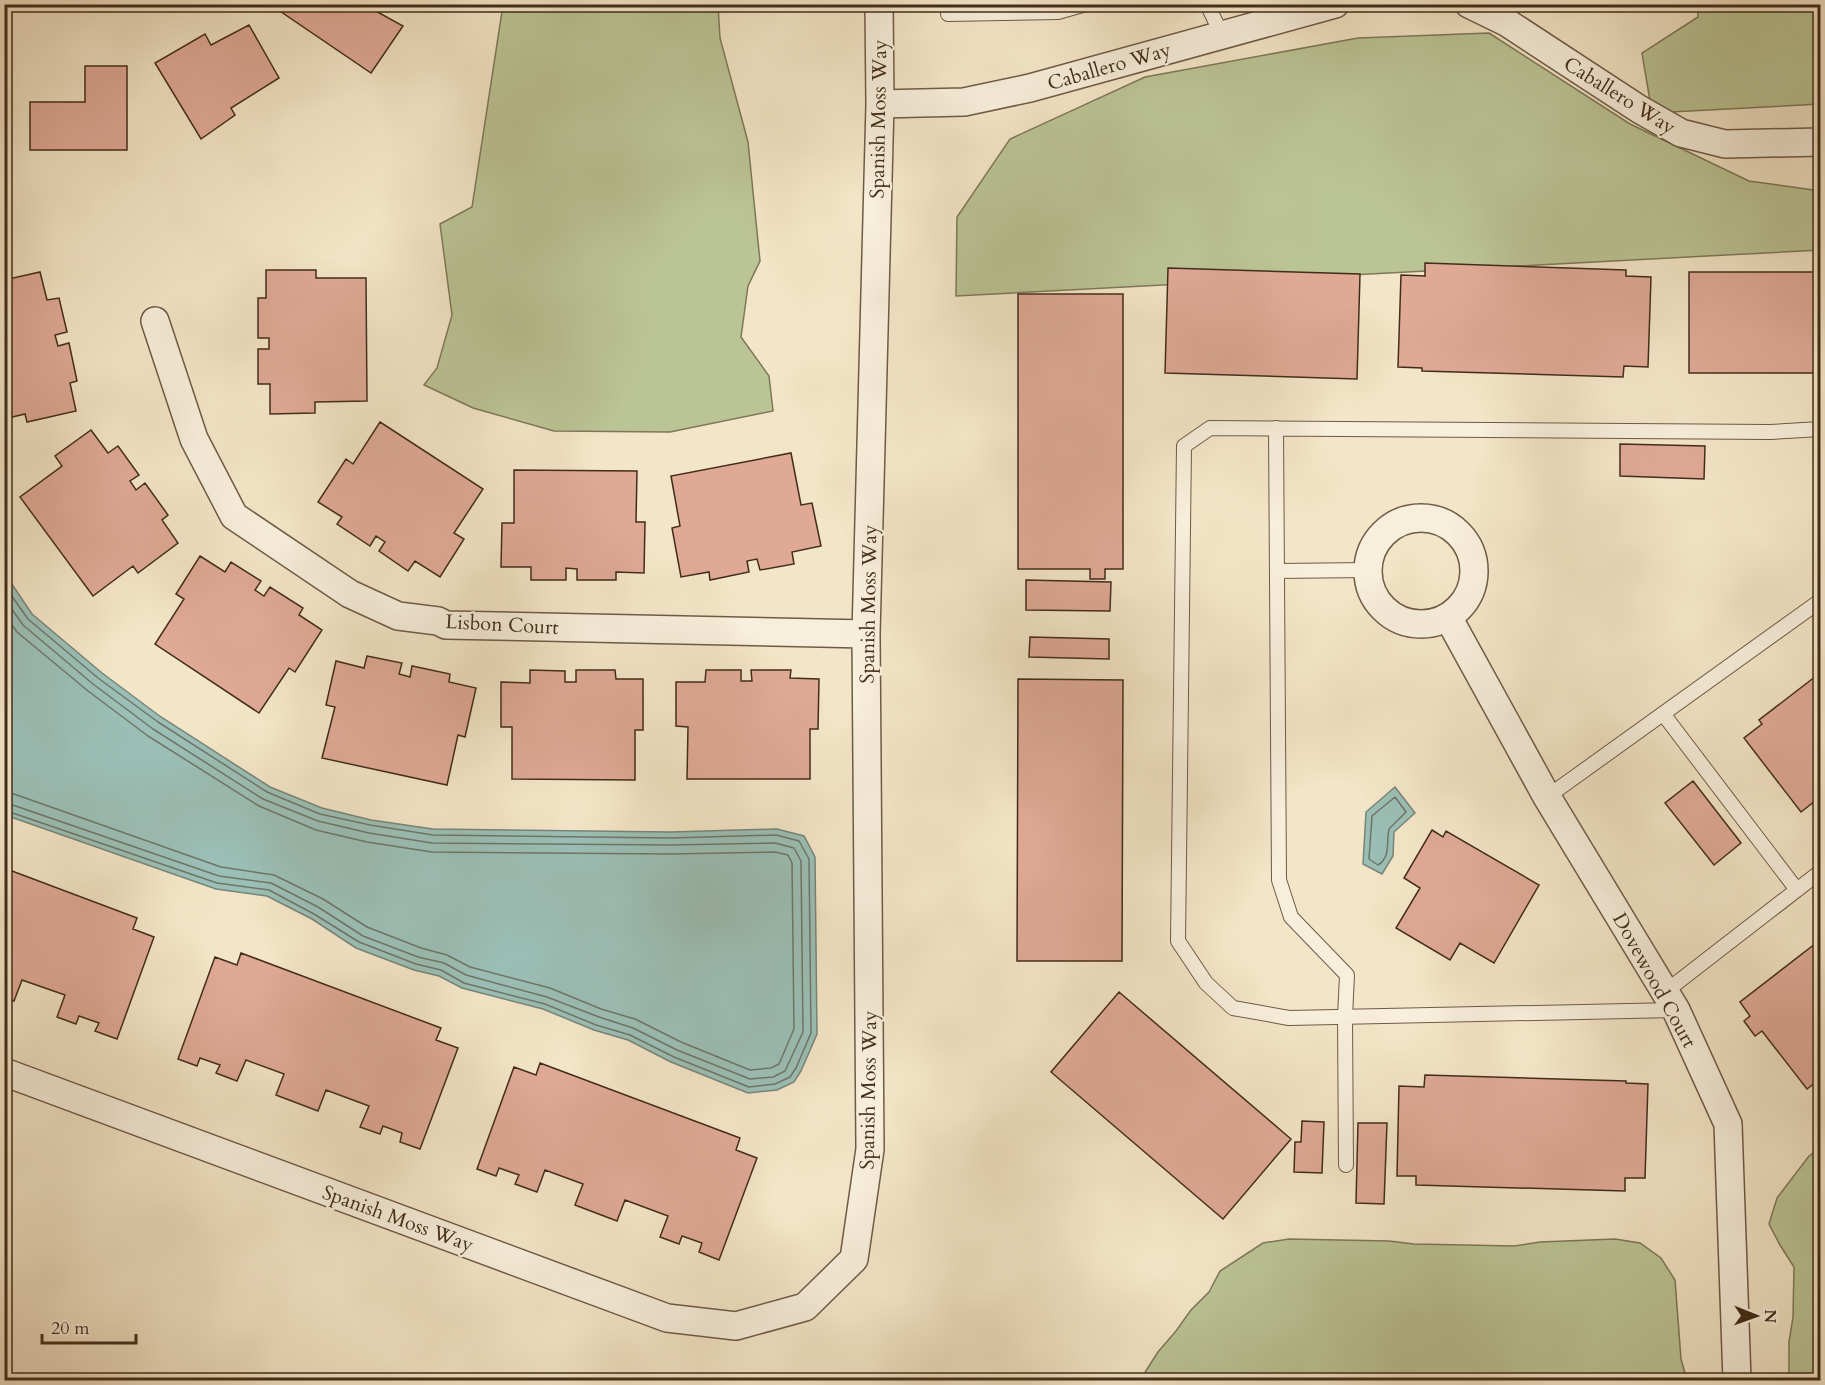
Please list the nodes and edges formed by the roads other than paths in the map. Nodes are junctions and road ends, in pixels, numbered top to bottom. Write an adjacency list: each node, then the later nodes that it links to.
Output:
1 (879, 4): 8 (street, Spanish Moss Way)
2 (1086, 4): 6 (lane)
3 (1207, 4): 7 (lane)
4 (1335, 4): 7 (street, Caballero Way)
5 (1469, 4): 9 (street, Caballero Way)
6 (948, 14)
7 (1222, 35): 8 (street, Caballero Way)
8 (880, 104): 17 (street, Spanish Moss Way)
9 (1821, 142)
10 (155, 321): 17 (street, Lisbon Court)
11 (1276, 428): 12 (lane); 14 (lane); 23 (lane)
12 (1821, 429)
13 (1369, 570): 14 (lane); 16 (street); 16 (street)
14 (1277, 571): 23 (lane)
15 (1821, 601): 18 (lane)
16 (1448, 617): 19 (street, Dovewood Court)
17 (866, 634): 24 (street, Spanish Moss Way)
18 (1664, 715): 19 (lane); 21 (lane)
19 (1547, 798): 22 (street, Dovewood Court)
20 (1821, 872): 21 (lane)
21 (1797, 890): 22 (lane)
22 (1671, 1001): 23 (lane); 26 (street, Dovewood Court)
23 (1346, 1017): 25 (lane)
24 (4, 1072)
25 (1346, 1165)
26 (1737, 1380)

